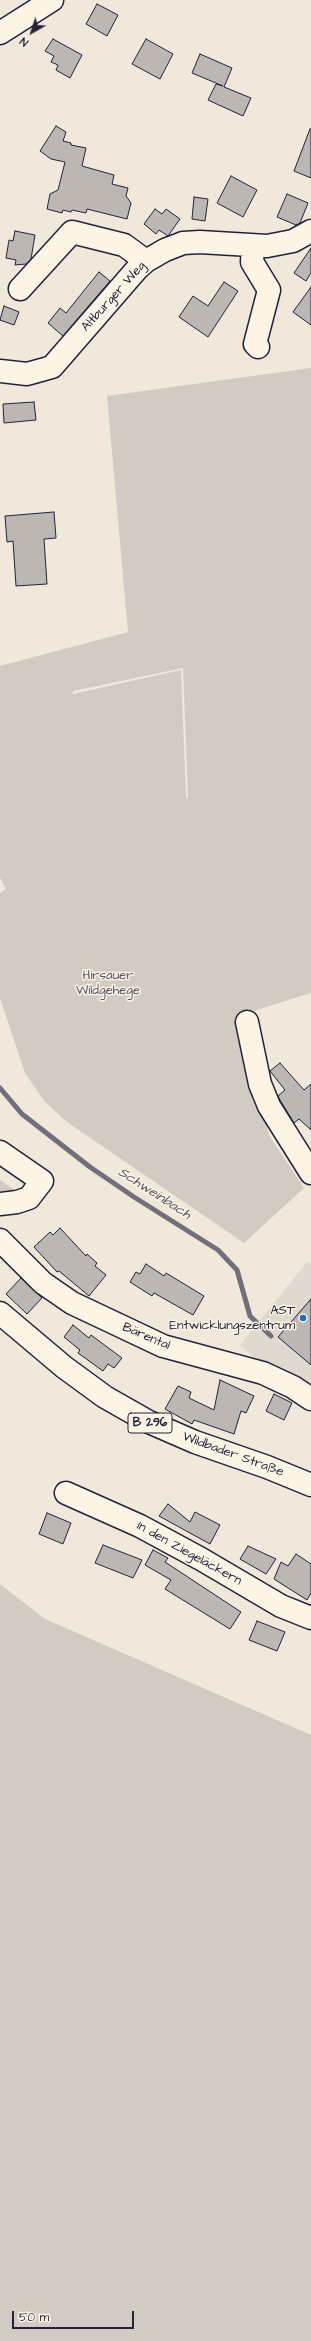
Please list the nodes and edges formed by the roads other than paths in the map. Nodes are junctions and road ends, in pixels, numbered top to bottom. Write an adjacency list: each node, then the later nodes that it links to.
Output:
1 (52, 0): 2 (street)
2 (0, 33)
3 (311, 231): 4 (street, Altburger Weg)
4 (253, 247): 5 (street, Altburger Weg); 7 (street)
5 (146, 261): 6 (street); 8 (street, Altburger Weg)
6 (20, 289)
7 (258, 347)
8 (0, 371)
9 (247, 1022): 11 (street)
10 (0, 1152): 12 (street)
11 (311, 1173)
12 (0, 1204)
13 (0, 1240): 15 (street, Bärental)
14 (0, 1312): 16 (street, Wildbader Straße / B 296)
15 (311, 1399)
16 (311, 1485)
17 (66, 1493): 18 (street, In den Ziegeläckern)
18 (311, 1618)

